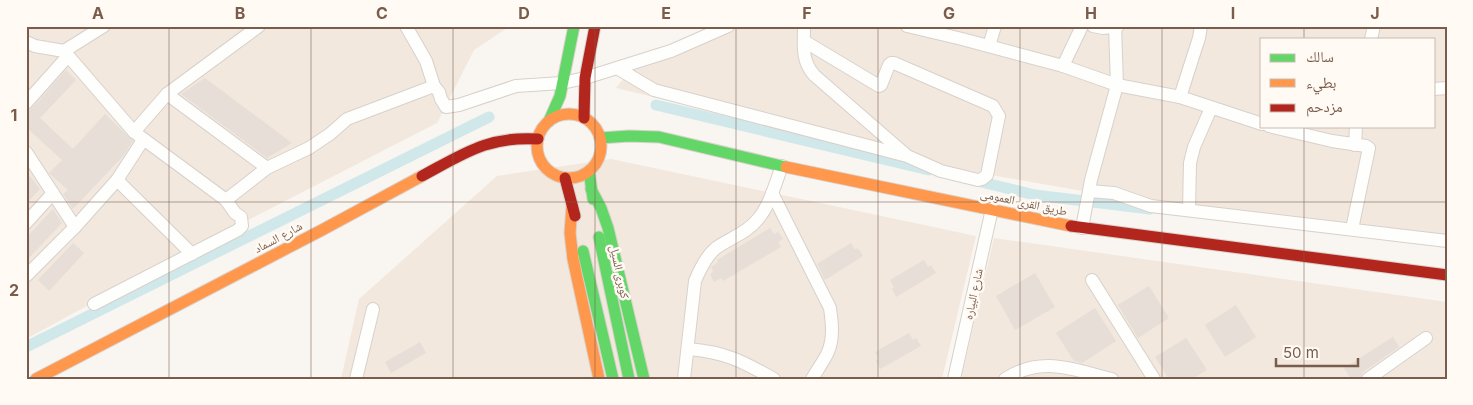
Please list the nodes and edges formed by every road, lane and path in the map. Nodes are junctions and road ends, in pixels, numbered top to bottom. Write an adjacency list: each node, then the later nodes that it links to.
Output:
1 (104, 26): 17 (street)
2 (259, 26): 24 (street)
3 (406, 26): 23 (street)
4 (574, 26): 21 (main road)
5 (595, 26): 20 (main road)
6 (728, 26): 19 (street)
7 (804, 26): 14 (street)
8 (907, 26): 13 (street)
9 (995, 26): 16 (street)
10 (1082, 26): 18 (street)
11 (1201, 26): 25 (street)
12 (1106, 27): 22 (street)
13 (927, 28): 16 (street)
14 (804, 41): 37 (street); 37 (street)
15 (26, 42): 17 (street)
16 (989, 46): 18 (street)
17 (66, 53): 26 (street); 33 (street)
18 (1064, 66): 22 (street)
19 (617, 68): 20 (street); 37 (street)
20 (585, 78): 21 (street); 28 (main road)
21 (562, 83): 23 (street); 29 (main road)
22 (1117, 85): 25 (street); 47 (street)
23 (434, 86): 40 (street)
24 (167, 94): 33 (street); 40 (street)
25 (1180, 98): 27 (street)
26 (26, 103)
27 (1212, 108): 30 (street); 51 (street)
28 (584, 118): 29 (main road); 34 (main road)
29 (549, 121): 35 (main road)
30 (1260, 123)
31 (1277, 128): 36 (street)
32 (1356, 128): 36 (street)
33 (138, 136): 43 (street); 48 (street)
34 (600, 138): 39 (main road, طريق القرى العمومى); 41 (main road)
35 (538, 139): 42 (main road); 65 (main road, شارع السماد)
36 (1355, 145): 55 (street)
37 (907, 156)
38 (28, 160): 45 (street)
39 (782, 166): 46 (street); 50 (main road, طريق القرى العمومى)
40 (267, 168): 48 (street)
41 (589, 171): 42 (main road); 44 (main road, كوبرى السيل)
42 (565, 178): 49 (main road)
43 (117, 180): 54 (street); 57 (street)
44 (591, 189): 69 (main road, كوبرى السيل); 70 (main road)
45 (53, 193): 52 (street); 54 (street)
46 (772, 193): 64 (street); 73 (street)
47 (1089, 193): 51 (street); 53 (street)
48 (226, 200): 57 (street)
49 (572, 205): 67 (main road); 68 (main road)
50 (992, 209): 53 (main road, طريق القرى العمومى); 74 (street, شارع البياره)
51 (1189, 210): 55 (street)
52 (26, 223)
53 (1083, 225): 58 (main road, طريق القرى العمومى)
54 (75, 227): 59 (street)
55 (1352, 230): 56 (street)
56 (1447, 241)
57 (192, 254): 61 (street)
58 (1447, 275)
59 (26, 276)
60 (1092, 280): 77 (street)
61 (94, 304)
62 (372, 309): 66 (street)
63 (1426, 338): 78 (street)
64 (688, 349): 71 (street); 72 (street)
65 (36, 379)
66 (356, 379)
67 (599, 379)
68 (613, 379)
69 (629, 379)
70 (644, 379)
71 (684, 379)
72 (774, 379)
73 (812, 379)
74 (954, 379)
75 (1005, 379): 76 (street)
76 (1112, 379)
77 (1154, 379)
78 (1368, 379)

